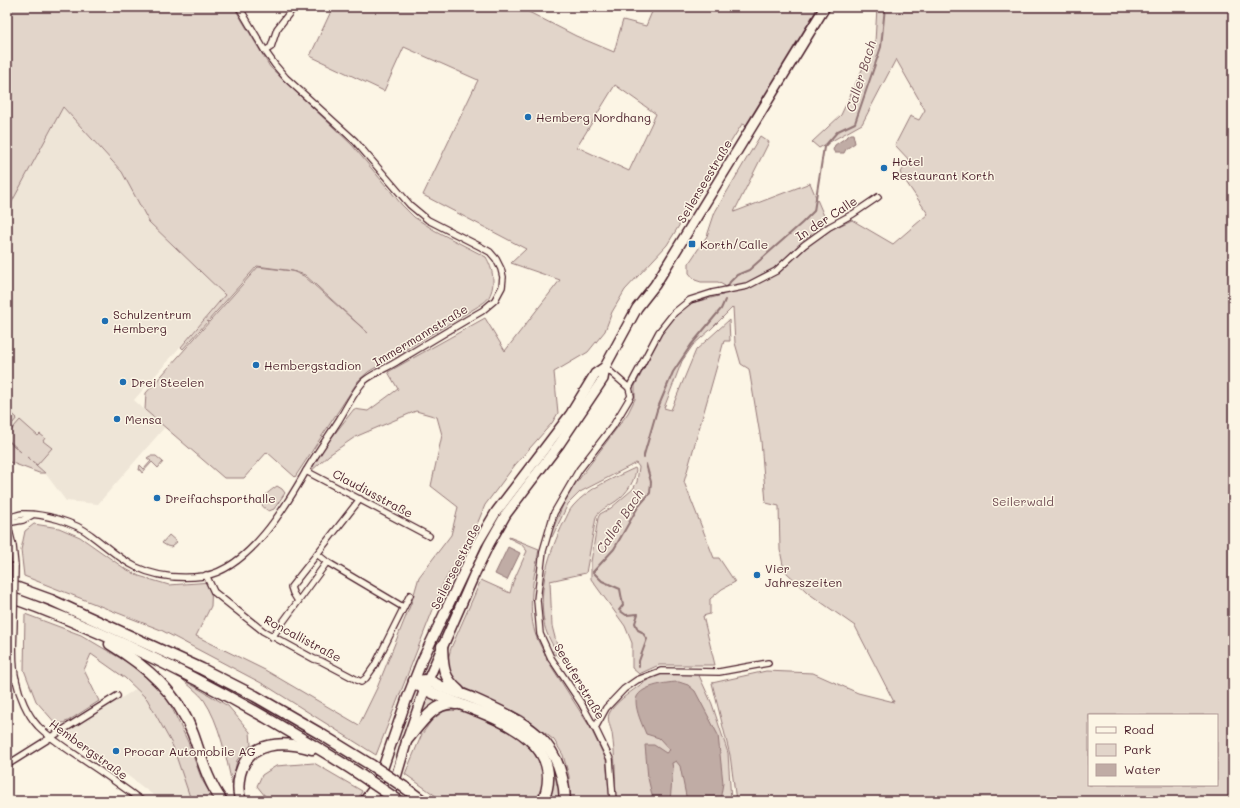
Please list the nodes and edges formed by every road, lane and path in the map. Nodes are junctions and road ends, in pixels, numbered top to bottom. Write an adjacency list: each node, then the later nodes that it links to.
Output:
1 (239, 7): 4 (street, Immermannstraße)
2 (294, 7): 4 (street)
3 (826, 7): 6 (main road, Seilerseestraße)
4 (265, 51): 8 (street, Immermannstraße)
5 (878, 197): 7 (street, In der Calle)
6 (605, 367): 7 (street); 24 (main road, Seilerseestraße); 28 (main road, Seilerseestraße)
7 (629, 388): 33 (street, Seeuferstraße)
8 (306, 470): 9 (street, Claudiusstraße); 16 (street, Immermannstraße)
9 (360, 499): 13 (street, Claudiusstraße); 14 (street)
10 (32, 515): 11 (street, Immermannstraße); 12 (street, Immermannstraße); 16 (street, Immermannstraße)
11 (7, 518)
12 (7, 523): 27 (street, Hembergstraße, bridge)
13 (429, 536)
14 (317, 554): 15 (street); 21 (street)
15 (327, 562): 21 (street); 22 (street)
16 (206, 575): 23 (street, Roncallistraße)
17 (7, 584): 46 (highway, bridge)
18 (410, 595): 22 (street)
19 (7, 596): 20 (highway)
20 (18, 600): 36 (highway); 40 (highway)
21 (298, 601): 23 (street)
22 (403, 607): 23 (street, Roncallistraße)
23 (272, 637)
24 (442, 646): 29 (main road, Seilerseestraße); 30 (highway)
25 (768, 663): 33 (street)
26 (7, 679): 27 (street)
27 (16, 680): 34 (street, Hembergstraße)
28 (414, 681): 29 (highway); 38 (main road, Seilerseestraße)
29 (426, 685): 30 (highway); 32 (highway); 35 (main road, Seilerseestraße)
30 (463, 694): 48 (highway)
31 (117, 696): 34 (street)
32 (468, 707): 35 (highway); 47 (highway)
33 (595, 728): 49 (street, Seeuferstraße)
34 (50, 737): 37 (street); 39 (street, Hembergstraße)
35 (407, 740): 44 (main road, Seilerseestraße)
36 (329, 754): 38 (highway); 41 (highway)
37 (7, 765)
38 (373, 782): 42 (highway); 43 (main road, Seilerseestraße); 45 (highway, bridge)
39 (142, 801)
40 (222, 801)
41 (241, 801)
42 (365, 801)
43 (373, 801)
44 (389, 801)
45 (399, 801)
46 (423, 801)
47 (544, 801)
48 (564, 801)
49 (612, 801)

